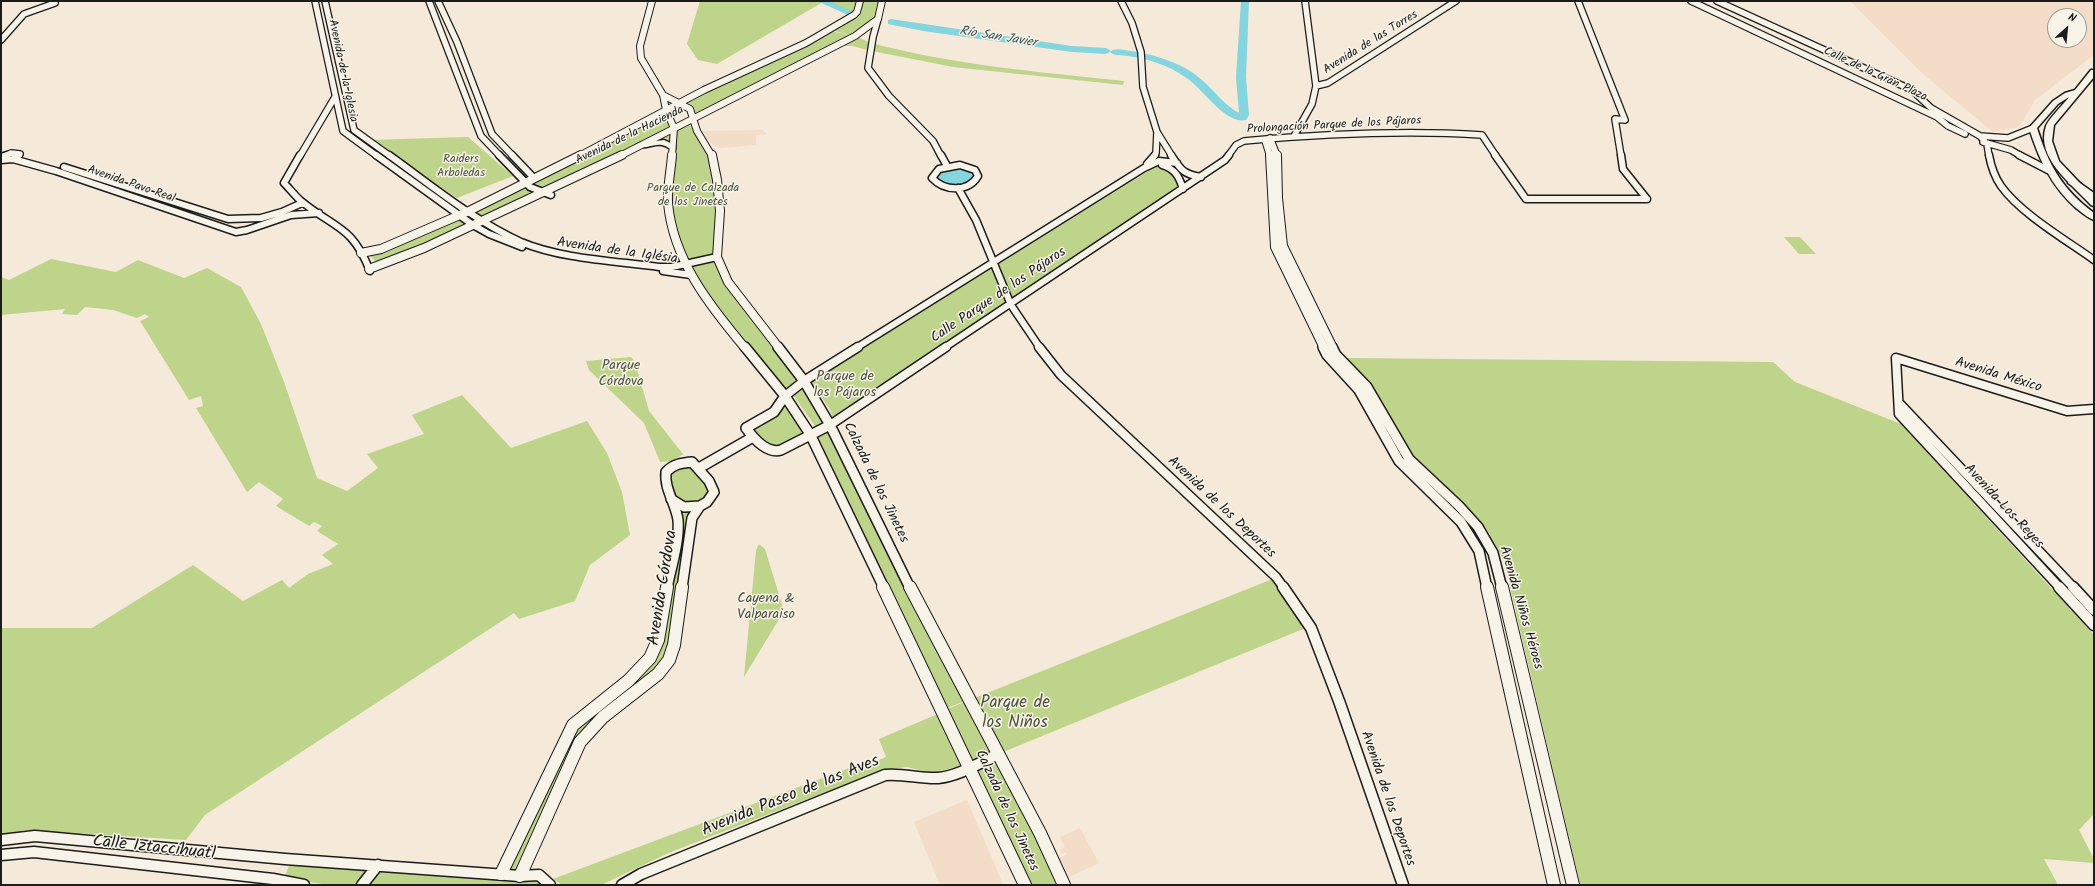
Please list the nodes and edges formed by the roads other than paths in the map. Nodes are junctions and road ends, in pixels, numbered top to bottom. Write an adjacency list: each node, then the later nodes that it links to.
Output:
1 (52, 1): 18 (street)
2 (315, 1): 23 (street, Avenida de la Iglesia)
3 (325, 1): 58 (street, Avenida de la Iglesia)
4 (429, 1): 50 (street)
5 (438, 1): 47 (street)
6 (652, 1): 22 (main road)
7 (860, 1): 24 (main road, Avenida de la Hacienda)
8 (882, 1): 15 (main road)
9 (1121, 1): 31 (street)
10 (1305, 1): 20 (street)
11 (1456, 1): 20 (street, Avenida de las Torres)
12 (1578, 1): 32 (street, Prolongación Parque de los Pájaros)
13 (1691, 1): 17 (street, Calle de la Gran Plaza)
14 (1717, 1): 16 (street, Calle de la Gran Plaza)
15 (878, 19): 28 (main road, Avenida de la Hacienda); 43 (street)
16 (1760, 21): 17 (street); 33 (street, Calle de la Gran Plaza)
17 (1762, 34): 36 (street, Calle de la Gran Plaza)
18 (1, 40)
19 (2094, 72): 21 (main road)
20 (1316, 86): 32 (street)
21 (2076, 92): 30 (main road); 49 (main road)
22 (663, 95): 24 (main road, Calzada de los Jinetes); 25 (main road)
23 (335, 97): 26 (street, Avenida de la Iglesia); 27 (street)
24 (678, 102): 25 (main road, Avenida de la Hacienda); 28 (main road, Calzada de los Jinetes)
25 (666, 110): 29 (main road); 47 (main road, Avenida de la Hacienda)
26 (340, 113): 27 (street); 60 (street, Avenida de la Iglesia)
27 (322, 116): 56 (street)
28 (694, 118): 29 (main road, Avenida de la Hacienda); 65 (main road, Calzada de los Jinetes)
29 (674, 128): 37 (main road, Avenida de la Hacienda); 38 (main road, Calzada de los Jinetes)
30 (2033, 128): 35 (street); 46 (main road)
31 (1158, 132): 41 (street); 45 (street)
32 (1294, 136): 34 (street, Prolongación Parque de los Pájaros)
33 (1980, 136): 35 (street); 36 (street)
34 (1267, 138): 48 (street, Prolongación Parque de los Pájaros); 85 (main road, Avenida Niños Héroes); 86 (main road, Avenida Niños Héroes)
35 (2008, 138): 39 (street)
36 (1987, 144): 39 (street, Calle de la Gran Plaza); 66 (street)
37 (640, 145): 38 (main road); 53 (main road, Avenida de la Hacienda)
38 (672, 146): 68 (main road, Calzada de los Jinetes)
39 (2010, 150): 46 (street, Calle de la Gran Plaza)
40 (2, 160): 59 (street, Avenida Pavo Real)
41 (1177, 163): 42 (street); 48 (street)
42 (1152, 164): 45 (street); 52 (street)
43 (947, 166): 51 (street); 51 (street)
44 (64, 167): 56 (street, Avenida Pavo Real)
45 (1144, 168): 67 (street)
46 (2048, 170): 61 (main road)
47 (533, 177): 50 (main road, Avenida de la Hacienda)
48 (1201, 177): 52 (street, Calle Parque de los Pájaros)
49 (2071, 181): 55 (main road); 57 (main road)
50 (525, 182): 53 (street); 58 (main road, Avenida de la Hacienda)
51 (958, 188): 67 (street, Avenida de los Deportes)
52 (1183, 189): 71 (street, Calle Parque de los Pájaros)
53 (541, 192): 54 (street); 62 (main road, Avenida de la Hacienda)
54 (551, 194)
55 (2094, 197)
56 (302, 203): 59 (street)
57 (2094, 203)
58 (469, 211): 60 (main road, Avenida de la Hacienda); 62 (street, Avenida de la Iglesia)
59 (319, 213): 64 (street)
60 (460, 215): 63 (street, Avenida de la Iglesia); 64 (main road, Avenida de la Hacienda)
61 (2094, 217)
62 (481, 220): 63 (main road, Avenida de la Hacienda); 68 (street, Avenida de la Iglésia)
63 (473, 225): 69 (main road, Avenida de la Hacienda); 70 (street, Avenida de la Iglésia)
64 (361, 253): 69 (street)
65 (717, 257): 68 (street, Avenida de la Iglésia); 73 (main road, Calzada de los Jinetes)
66 (2094, 260)
67 (993, 261): 71 (street, Avenida de los Deportes); 73 (street)
68 (686, 263): 70 (main road, Calzada de los Jinetes)
69 (370, 270)
70 (691, 275): 74 (main road, Calzada de los Jinetes)
71 (1011, 305): 77 (street, Calle Parque de los Pájaros); 102 (street, Avenida de los Deportes)
72 (1896, 358): 75 (street, Avenida Los Reyes); 76 (street, Avenida México)
73 (804, 381): 74 (street); 77 (main road, Calzada de los Jinetes)
74 (785, 396): 78 (main road, Calzada de los Jinetes); 79 (main road)
75 (1900, 404): 83 (street, Avenida Los Reyes); 84 (street, Avenida Los Reyes)
76 (2094, 409)
77 (830, 425): 78 (main road, Calle Parque de los Pájaros); 89 (main road, Calzada de los Jinetes)
78 (810, 434): 79 (main road, Calle Parque de los Pájaros); 90 (main road, Calzada de los Jinetes)
79 (753, 437): 80 (main road)
80 (696, 465): 81 (main road, Avenida Córdova); 82 (main road, Avenida Córdova)
81 (672, 499): 82 (main road); 87 (main road, Avenida Córdova)
82 (700, 506): 88 (main road, Avenida Córdova)
83 (2094, 610)
84 (2094, 626)
85 (1497, 633): 86 (street); 103 (main road, Avenida Niños Héroes)
86 (1515, 635): 104 (main road, Avenida Niños Héroes)
87 (612, 695): 88 (main road); 94 (main road, Avenida Córdova)
88 (621, 704): 95 (main road, Avenida Córdova)
89 (998, 754): 90 (street, Avenida Paseo de las Aves); 101 (main road, Calzada de los Jinetes)
90 (969, 767): 99 (street, Avenida Paseo de las Aves); 100 (main road, Calzada de los Jinetes)
91 (1, 840): 93 (street)
92 (1, 855): 96 (street, Calle Iztaccíhuatl)
93 (378, 865): 94 (street); 97 (street)
94 (501, 874): 95 (street)
95 (520, 876): 98 (street)
96 (304, 885)
97 (362, 885)
98 (550, 885)
99 (622, 885)
100 (1025, 885)
101 (1064, 885)
102 (1403, 885)
103 (1554, 885)
104 (1573, 885)

